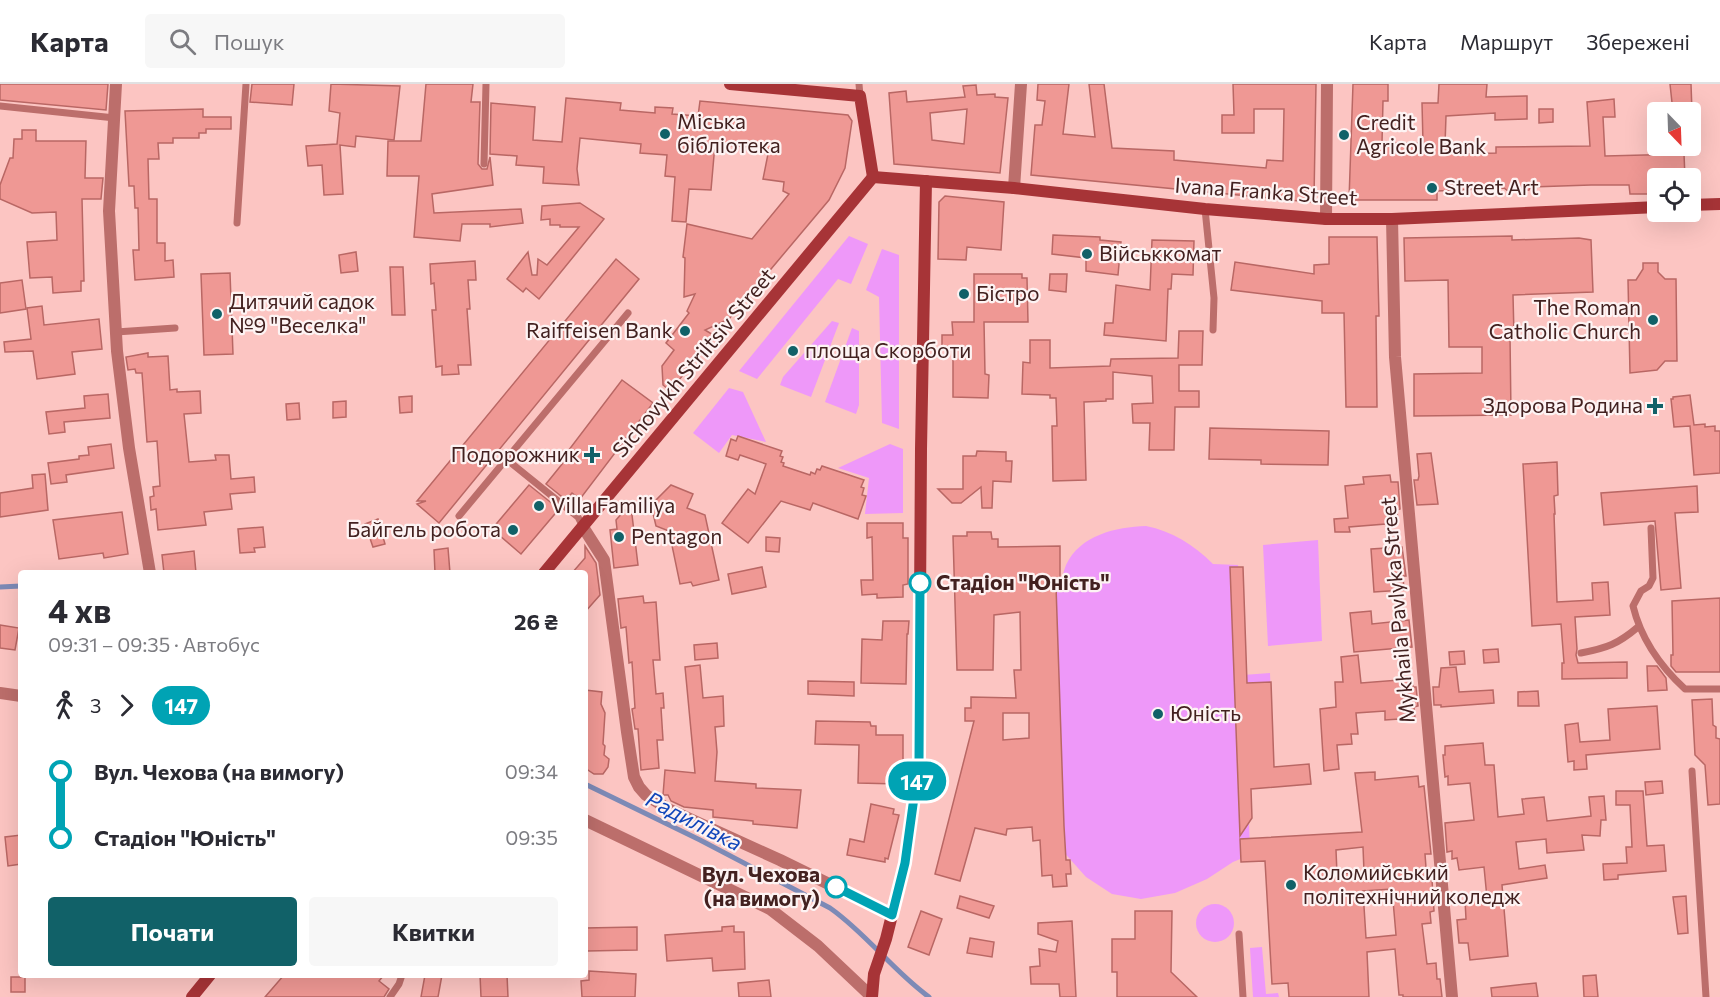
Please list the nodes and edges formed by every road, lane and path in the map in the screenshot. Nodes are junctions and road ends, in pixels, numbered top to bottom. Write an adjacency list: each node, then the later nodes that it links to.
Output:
1 (116, 84): 9 (street)
2 (246, 84): 20 (lane)
3 (486, 84): 10 (lane)
4 (730, 84): 7 (street)
5 (1021, 84): 13 (street)
6 (1327, 84): 18 (street)
7 (860, 90): 11 (street)
8 (0, 106): 9 (lane)
9 (115, 118): 24 (street)
10 (484, 164)
11 (873, 177): 12 (street, Ivana Franka Street); 27 (street, Sichovykh Striltsiv Street)
12 (926, 181): 13 (street, Ivana Franka Street); 38 (street)
13 (1014, 188): 17 (street, Ivana Franka Street)
14 (1720, 204): 15 (street)
15 (1701, 205)
16 (1647, 207): 19 (street, Ivana Franka Street)
17 (1205, 209): 18 (street, Ivana Franka Street); 23 (lane)
18 (1326, 219): 19 (street, Ivana Franka Street)
19 (1392, 219): 46 (street, Mykhaila Pavlyka Street)
20 (237, 223)
21 (628, 313): 25 (lane)
22 (175, 328): 24 (lane)
23 (1213, 330)
24 (116, 332): 29 (street)
25 (506, 459): 26 (lane); 27 (lane)
26 (459, 516)
27 (583, 527): 30 (street, Sichovykh Striltsiv Street); 38 (street)
28 (1651, 528): 31 (lane)
29 (149, 570)
30 (547, 570)
31 (1638, 627): 32 (lane); 33 (lane)
32 (1581, 653)
33 (1720, 689)
34 (0, 693): 35 (street)
35 (18, 696)
36 (1692, 771): 47 (lane)
37 (588, 821): 44 (street)
38 (892, 915): 44 (street)
39 (1239, 934): 45 (lane)
40 (208, 978): 42 (street)
41 (401, 978): 43 (lane)
42 (192, 997)
43 (390, 997)
44 (872, 997)
45 (1244, 997)
46 (1452, 997)
47 (1706, 997)

